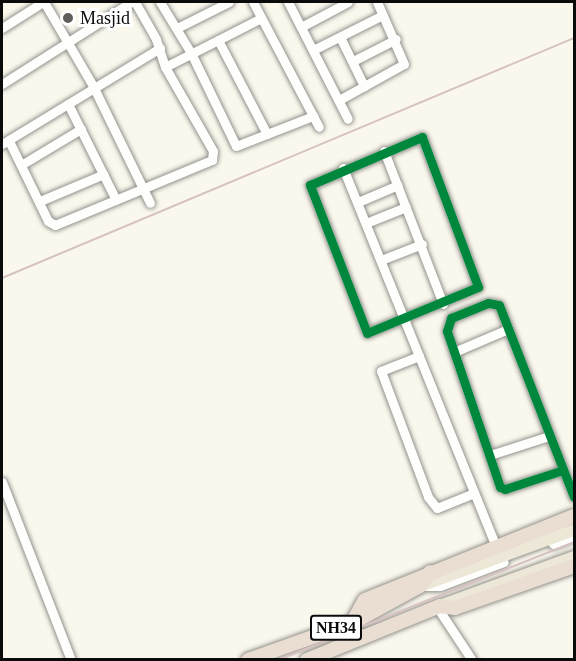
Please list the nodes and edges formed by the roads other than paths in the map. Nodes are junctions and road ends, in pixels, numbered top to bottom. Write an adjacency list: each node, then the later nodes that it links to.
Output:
1 (44, 2): 12 (street); 17 (street)
2 (133, 2): 17 (street); 18 (street)
3 (160, 2): 13 (street)
4 (229, 2): 13 (street)
5 (254, 2): 10 (street)
6 (288, 2): 11 (street)
7 (348, 2): 11 (street)
8 (377, 2): 9 (street)
9 (383, 15): 14 (street); 15 (street)
10 (261, 18): 16 (street); 28 (street)
11 (301, 27): 19 (street)
12 (2, 28)
13 (177, 28): 20 (street)
14 (340, 37): 19 (street); 21 (street)
15 (396, 39): 21 (street); 25 (street)
16 (218, 40): 20 (street); 32 (street)
17 (70, 42): 23 (street); 24 (street)
18 (160, 48): 22 (street); 24 (street)
19 (313, 50): 26 (street)
20 (191, 53): 22 (street); 32 (street)
21 (353, 61): 25 (street)
22 (165, 67): 39 (street)
23 (2, 84)
24 (93, 86): 27 (street); 39 (street)
25 (364, 86): 26 (street)
26 (339, 100): 29 (street)
27 (68, 104): 31 (street); 33 (street)
28 (312, 116): 30 (street); 32 (street)
29 (348, 119)
30 (319, 127)
31 (81, 129): 35 (street); 37 (street)
32 (267, 134)
33 (5, 142): 35 (street)
34 (384, 151): 36 (street); 38 (street); 48 (street)
35 (21, 165): 41 (street)
36 (344, 168): 42 (street); 49 (street)
37 (104, 174): 40 (street); 41 (street)
38 (398, 185): 42 (street); 44 (street)
39 (143, 189): 40 (street); 43 (street)
40 (116, 200): 41 (street)
41 (40, 201)
42 (358, 202): 45 (street)
43 (150, 203)
44 (406, 207): 45 (street); 46 (street)
45 (366, 223): 47 (street)
46 (422, 244): 47 (street); 48 (street)
47 (381, 260): 49 (street)
48 (443, 304): 49 (street)
49 (405, 320): 52 (street)
50 (508, 329): 51 (street); 51 (street); 53 (street)
51 (454, 352): 54 (street)
52 (419, 356): 57 (street); 57 (street)
53 (549, 436): 54 (street); 55 (street)
54 (490, 455): 55 (street)
55 (564, 470): 58 (street)
56 (2, 482): 71 (street)
57 (474, 493): 62 (street)
58 (574, 496)
59 (574, 516): 62 (highway)
60 (574, 530): 67 (main road, NH34)
61 (574, 536): 67 (street)
62 (495, 545): 66 (highway)
63 (574, 552): 68 (street)
64 (574, 557): 68 (main road, NH34)
65 (574, 566): 68 (highway)
66 (432, 570): 67 (highway); 69 (highway)
67 (420, 586): 69 (highway, NH34)
68 (439, 607): 70 (highway, NH34); 74 (street)
69 (352, 623): 70 (highway); 72 (highway, NH34)
70 (359, 638): 73 (highway, NH34)
71 (71, 660)
72 (248, 660)
73 (307, 660)
74 (472, 660)

